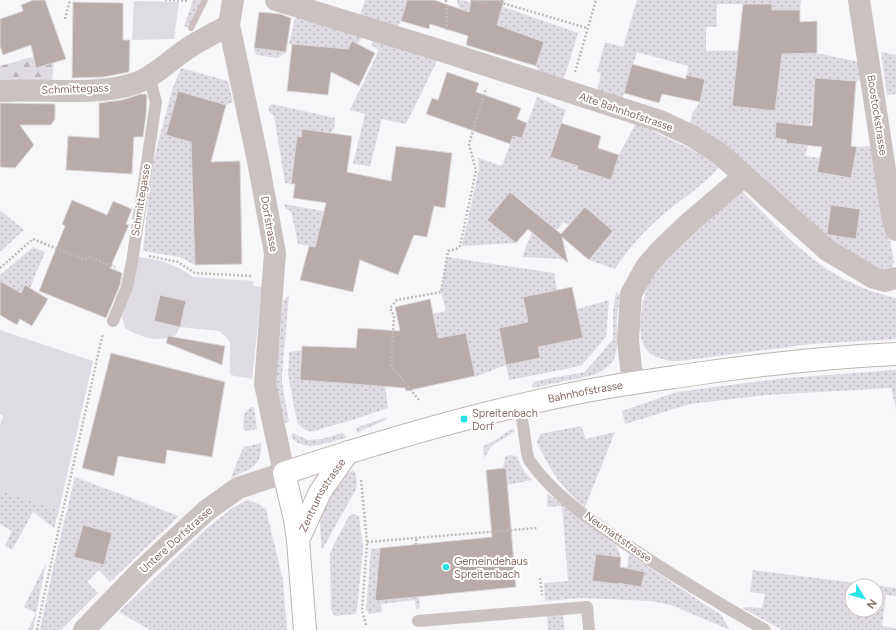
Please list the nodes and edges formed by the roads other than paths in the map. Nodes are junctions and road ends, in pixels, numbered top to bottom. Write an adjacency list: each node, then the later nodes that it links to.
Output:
1 (234, 0): 4 (street, Dorfstrasse)
2 (276, 0): 7 (street, Alte Bahnhofstrasse)
3 (859, 0): 8 (street, Boostockstrasse)
4 (229, 25): 5 (street, Schmittegass); 15 (street, Dorfstrasse)
5 (149, 76): 6 (street, Schmittegass); 10 (lane, Schmittegasse)
6 (0, 91)
7 (744, 176): 9 (street); 12 (street)
8 (896, 230)
9 (896, 278)
10 (113, 321)
11 (896, 354): 12 (street, Bahnhofstrasse)
12 (635, 383): 13 (street, Bahnhofstrasse)
13 (520, 405): 14 (street, Bahnhofstrasse); 21 (lane, Neumattstrasse)
14 (348, 452): 15 (street, Bahnhofstrasse); 16 (street, Zentrumsstrasse)
15 (284, 473): 16 (street, Zentrumsstrasse); 18 (street, Untere Dorfstrasse)
16 (298, 540): 19 (street, Zentrumsstrasse)
17 (418, 621): 20 (lane)
18 (84, 630)
19 (305, 630)
20 (589, 630)
21 (765, 630)

